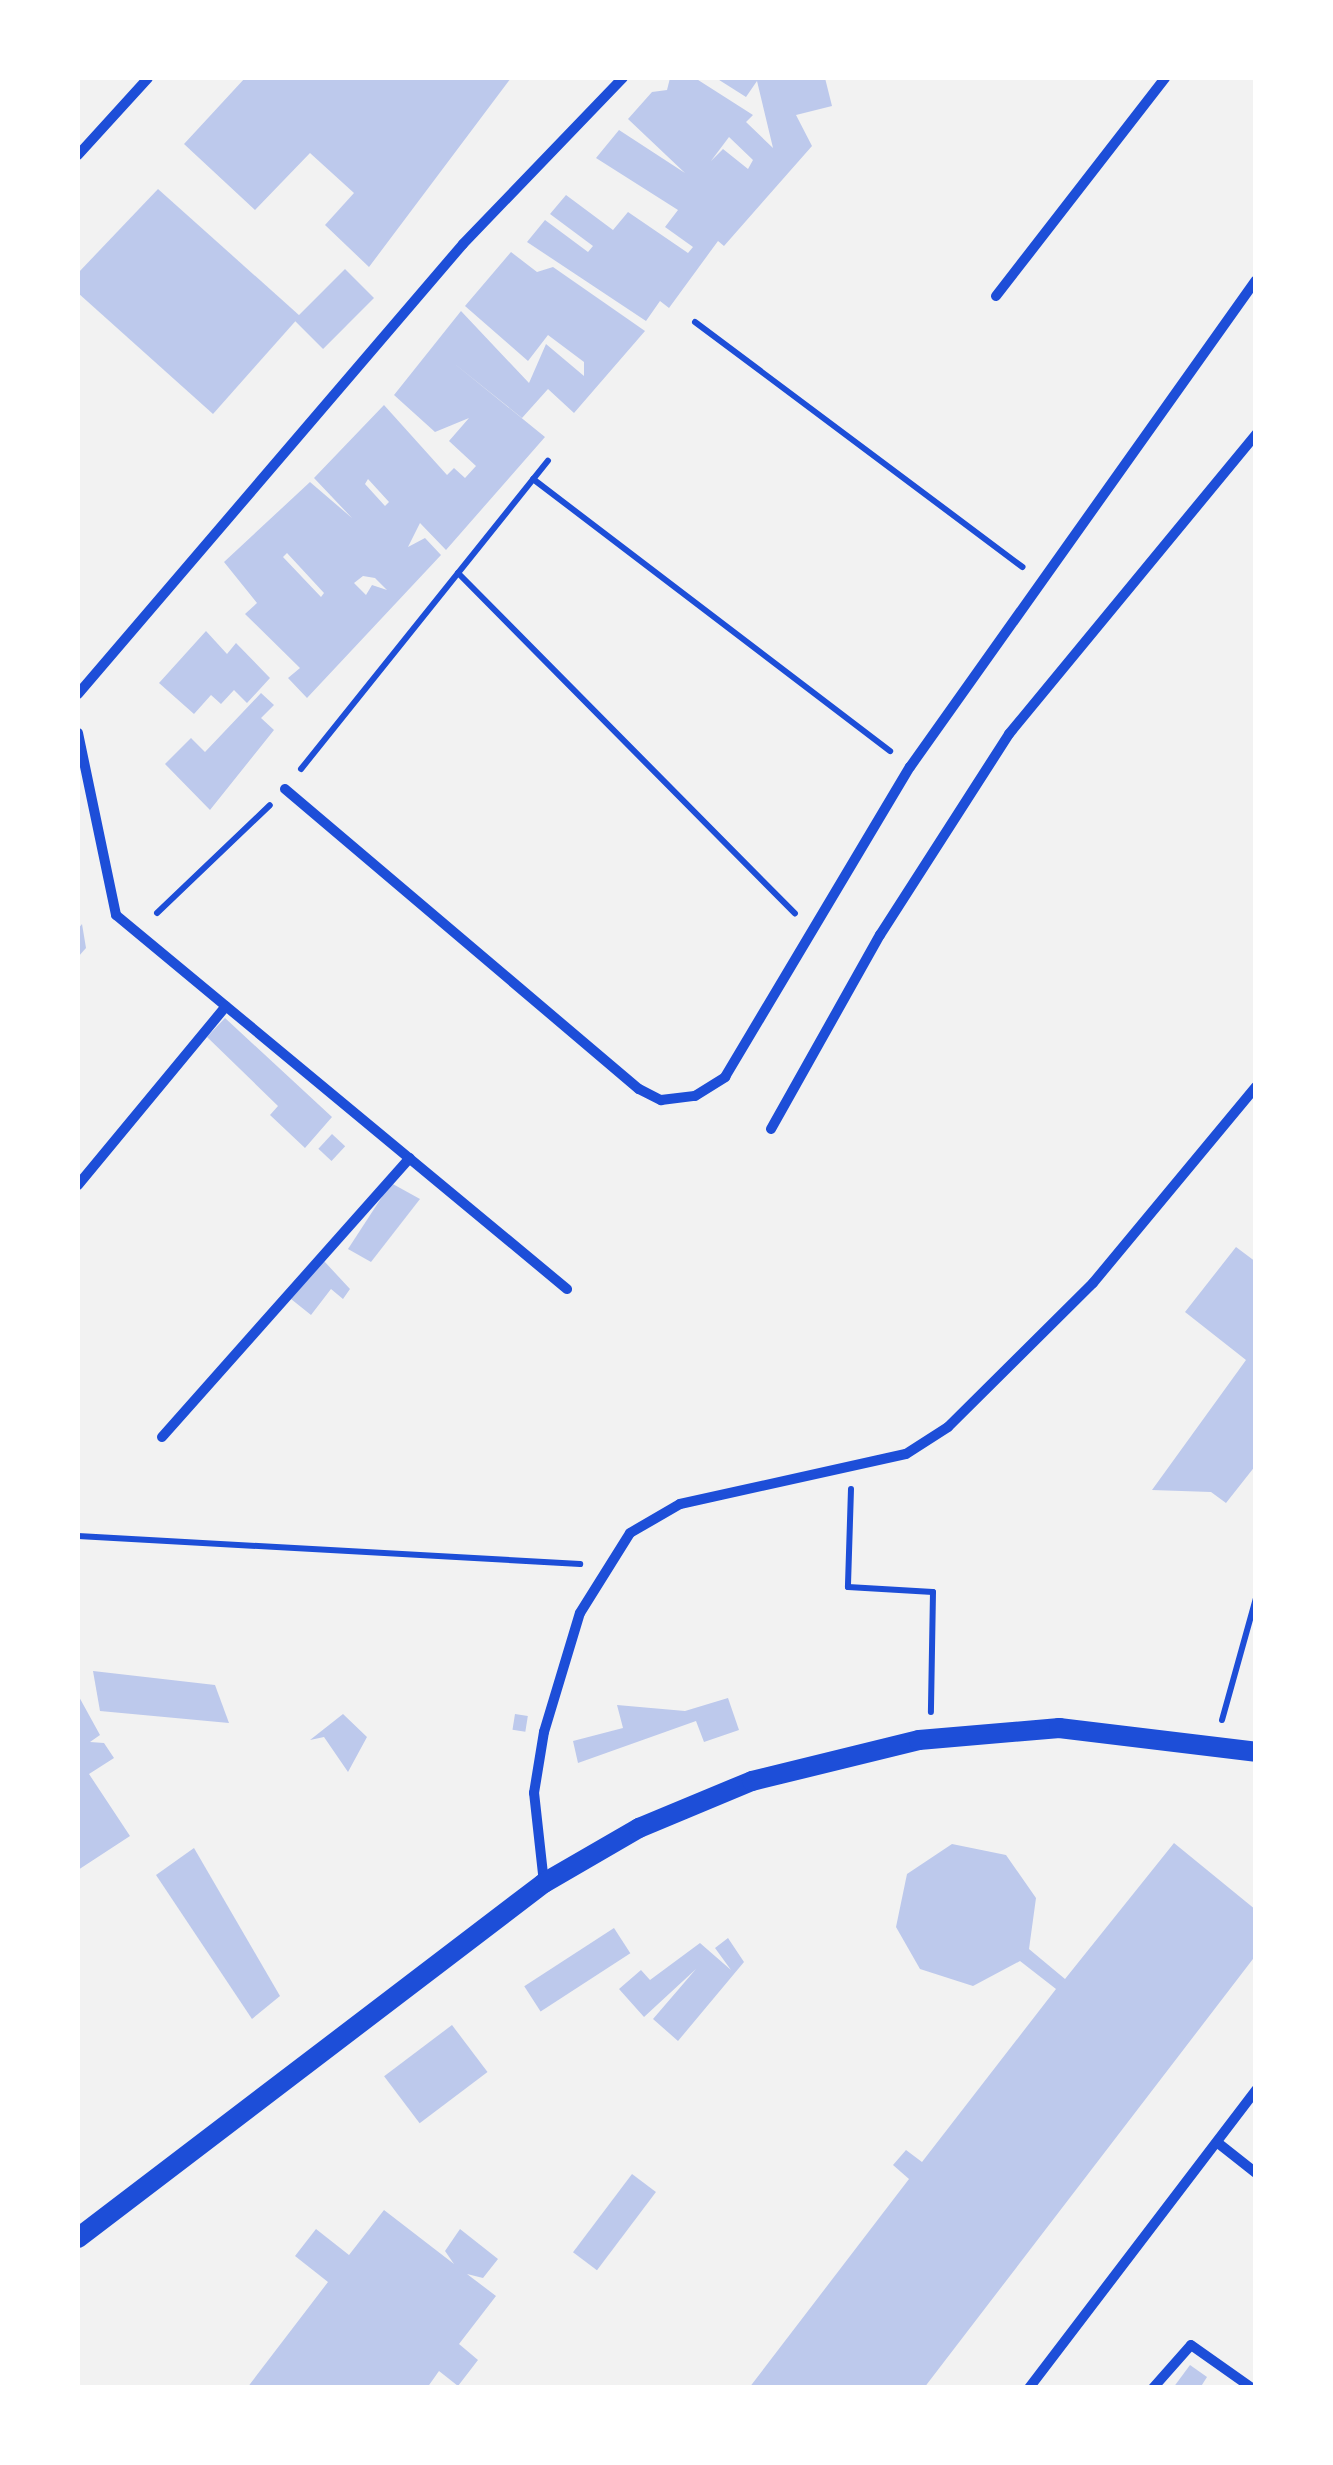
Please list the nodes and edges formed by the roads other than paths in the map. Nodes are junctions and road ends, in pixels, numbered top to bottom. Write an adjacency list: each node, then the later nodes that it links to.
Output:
1 (148, 78): 4 (street)
2 (623, 78): 8 (street)
3 (1164, 78): 6 (street)
4 (78, 155)
5 (1256, 280): 10 (street)
6 (996, 296)
7 (1256, 434): 13 (street)
8 (78, 694)
9 (78, 733): 11 (street)
10 (286, 789)
11 (226, 1006): 14 (street); 15 (street)
12 (1256, 1087): 19 (street)
13 (771, 1129)
14 (410, 1158): 16 (street); 17 (street)
15 (78, 1185)
16 (567, 1289)
17 (162, 1437)
18 (1256, 1752): 19 (main road)
19 (544, 1884): 23 (main road)
20 (1256, 2090): 21 (street)
21 (1218, 2144): 22 (street); 24 (street)
22 (1256, 2173)
23 (78, 2238)
24 (1029, 2388)
25 (1153, 2388): 26 (street)
26 (1252, 2388)

